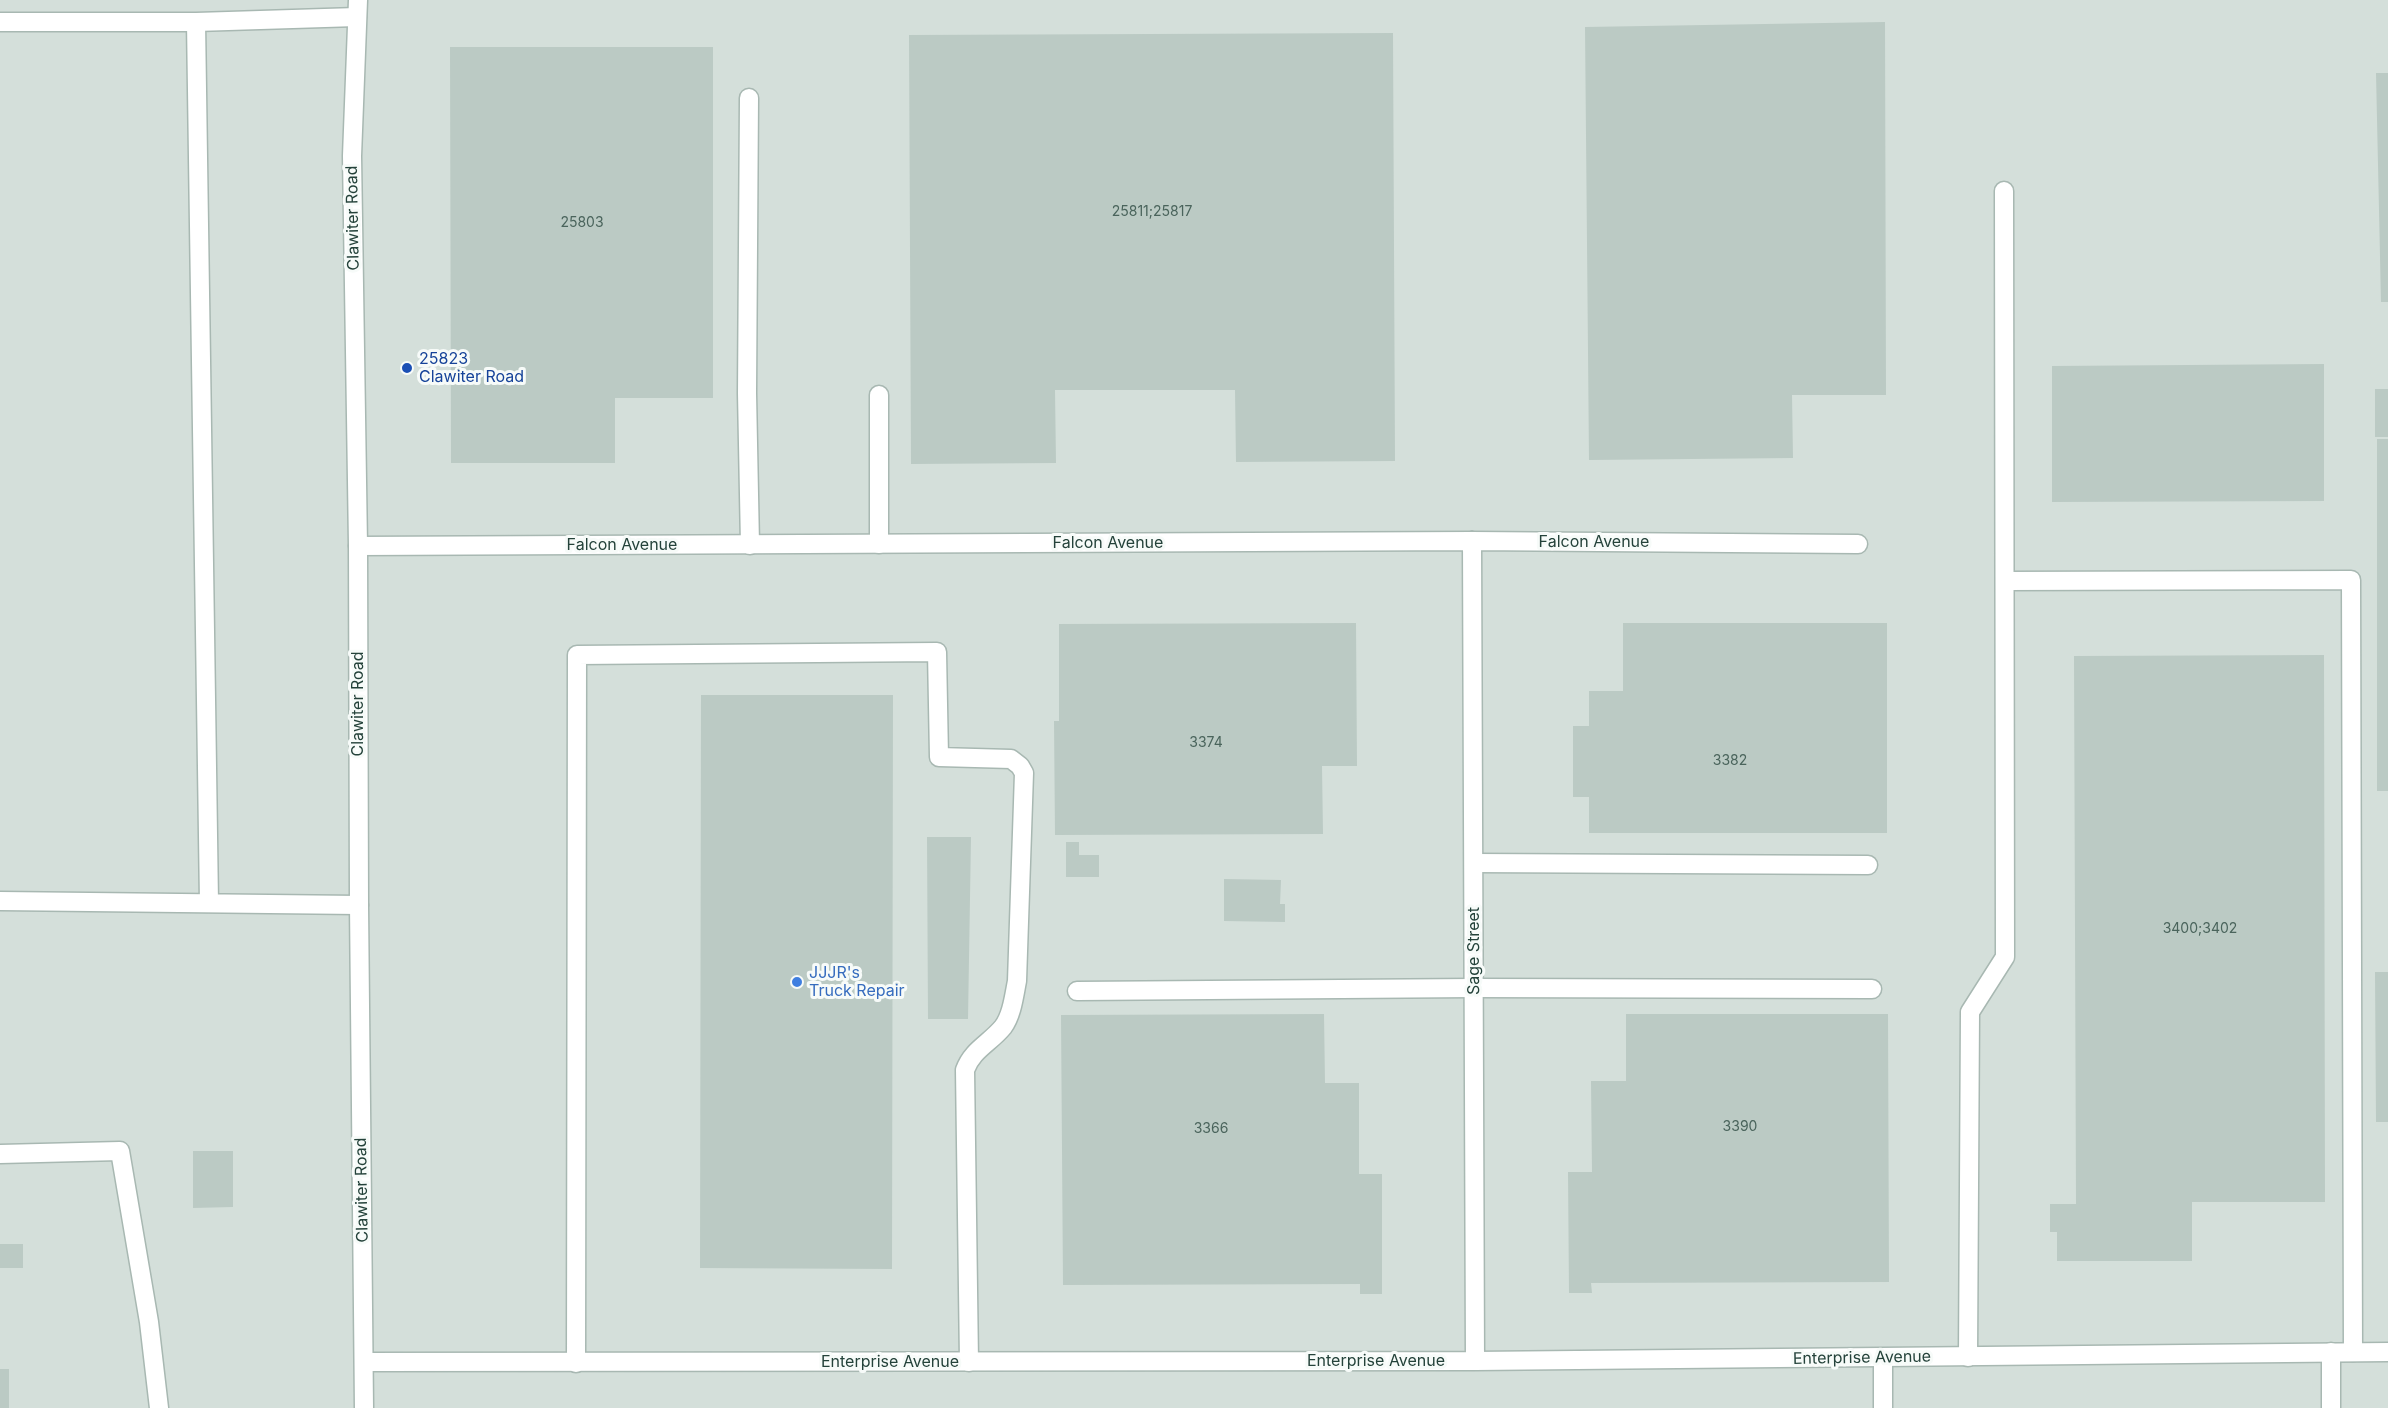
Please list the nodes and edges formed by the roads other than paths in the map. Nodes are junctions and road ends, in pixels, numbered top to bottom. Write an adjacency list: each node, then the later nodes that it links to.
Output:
1 (358, 8): 3 (street); 11 (street, Clawiter Road)
2 (0, 22): 3 (street)
3 (196, 22): 16 (street)
4 (749, 98): 10 (street)
5 (2004, 191): 12 (street)
6 (879, 395): 8 (street)
7 (1472, 541): 8 (street, Falcon Avenue); 9 (street, Falcon Avenue); 13 (street, Sage Street)
8 (879, 544): 10 (street, Falcon Avenue)
9 (1858, 544)
10 (750, 545): 11 (street, Falcon Avenue)
11 (358, 546): 17 (street, Clawiter Road)
12 (2005, 581): 23 (street); 25 (street)
13 (1473, 863): 14 (street); 18 (street, Sage Street)
14 (1868, 865)
15 (0, 901): 16 (street)
16 (209, 903): 17 (street)
17 (359, 905): 28 (street, Clawiter Road)
18 (1474, 988): 19 (street); 20 (street); 27 (street, Sage Street)
19 (1872, 988)
20 (1077, 991)
21 (0, 1154): 31 (street)
22 (2331, 1352): 23 (street, Enterprise Avenue); 25 (street, Enterprise Avenue); 34 (street)
23 (2354, 1352): 24 (street, Enterprise Avenue)
24 (2388, 1352)
25 (1968, 1357): 26 (street, Enterprise Avenue)
26 (1883, 1358): 27 (street, Enterprise Avenue); 33 (street)
27 (1475, 1361): 29 (street, Enterprise Avenue)
28 (364, 1362): 30 (street, Enterprise Avenue); 32 (street, Clawiter Road)
29 (969, 1362): 30 (street, Enterprise Avenue); 30 (street)
30 (576, 1363)
31 (159, 1408)
32 (364, 1408)
33 (1883, 1408)
34 (2331, 1408)

